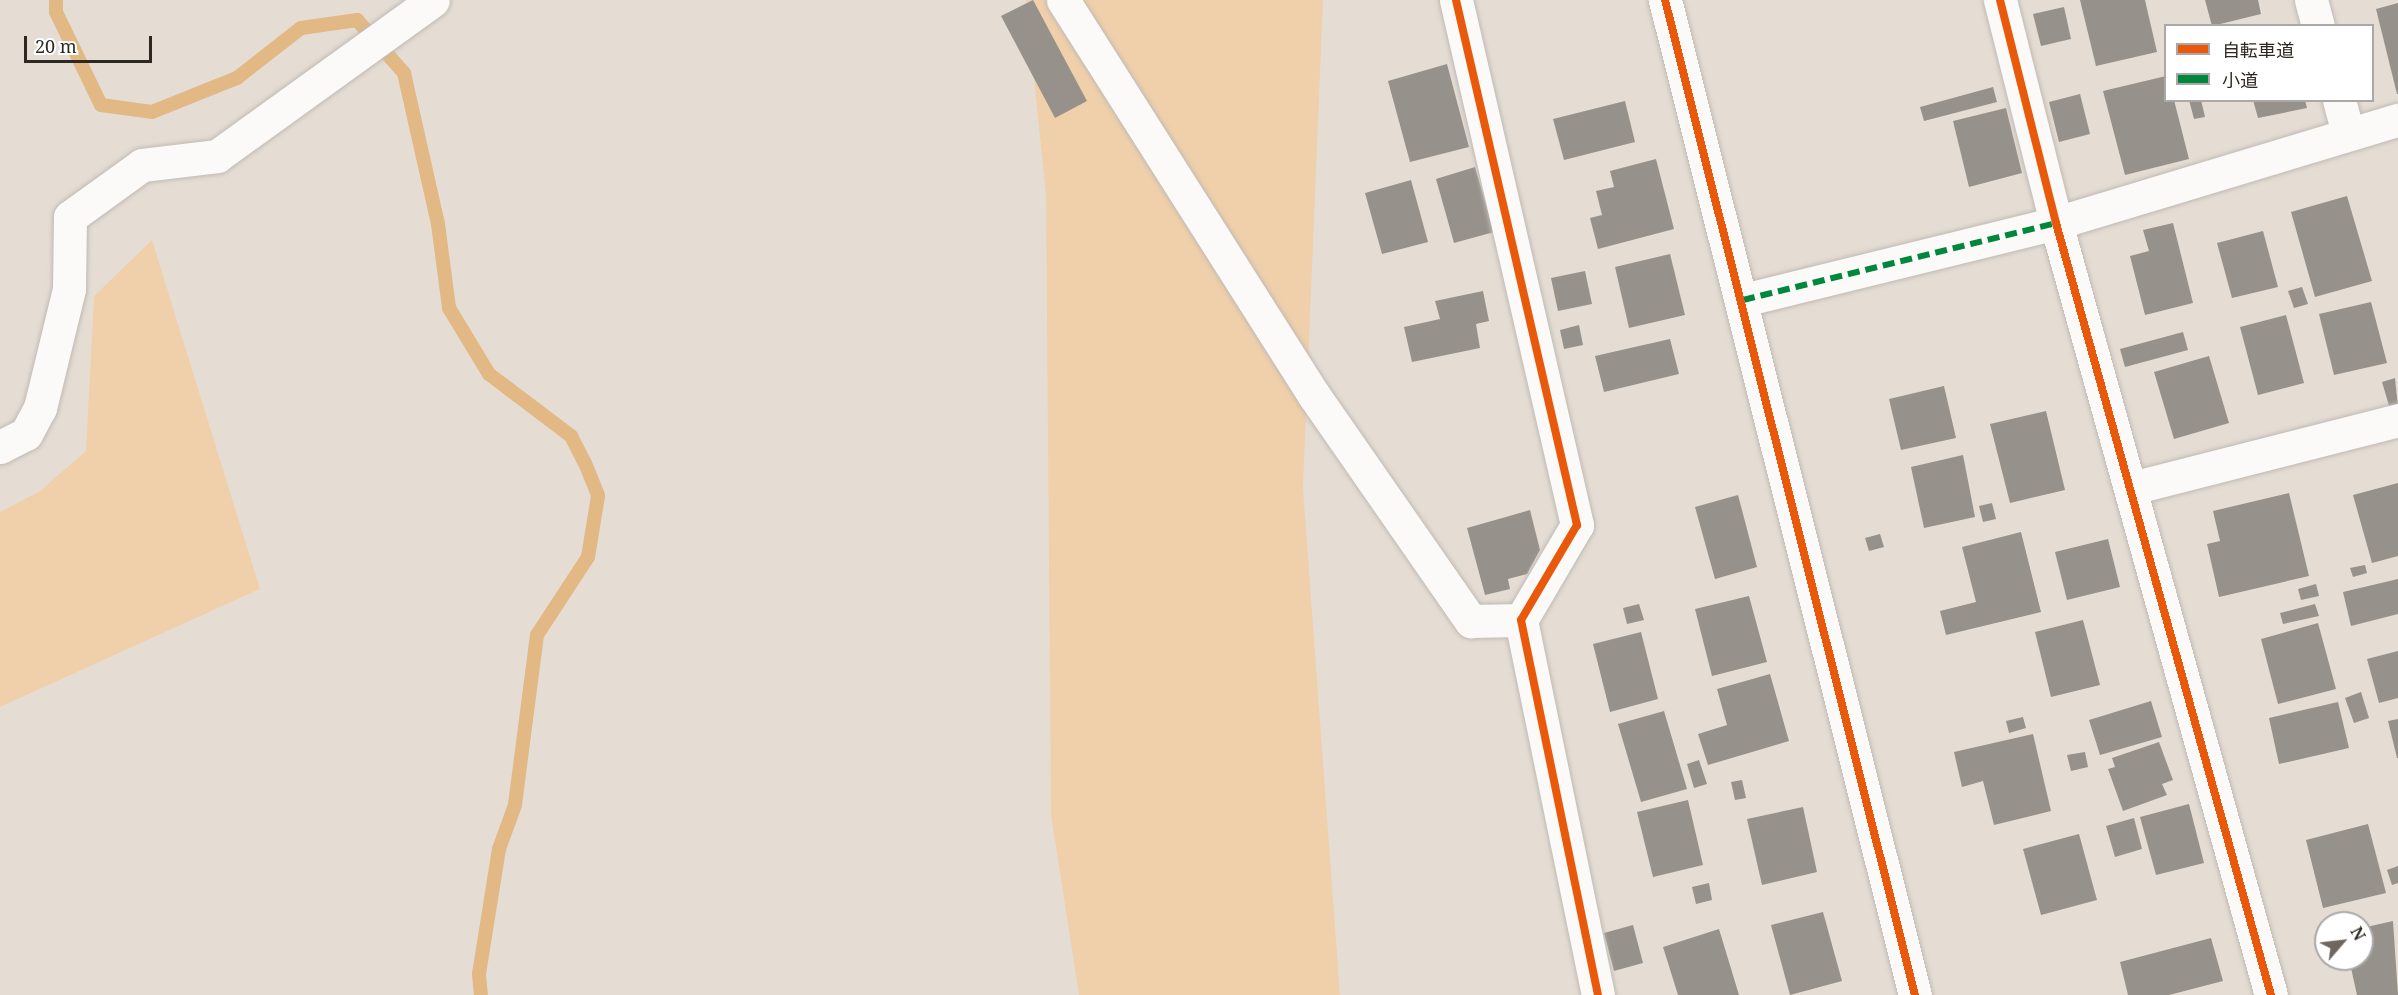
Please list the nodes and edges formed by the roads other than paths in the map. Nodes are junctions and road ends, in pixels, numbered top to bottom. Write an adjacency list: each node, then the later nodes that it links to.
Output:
1 (433, 0): 14 (street)
2 (1063, 0): 16 (street)
3 (1456, 0): 16 (street)
4 (1665, 0): 12 (street)
5 (2000, 0): 11 (street)
6 (2311, 0): 7 (street)
7 (2317, 24)
8 (2340, 102): 10 (street)
9 (2398, 120): 10 (street)
10 (2348, 133): 11 (street)
11 (2055, 223): 12 (street); 15 (street)
12 (1743, 300): 18 (street)
13 (2398, 420): 15 (street)
14 (0, 447)
15 (2132, 488): 19 (street)
16 (1521, 620): 17 (street)
17 (1598, 995)
18 (1915, 995)
19 (2271, 995)

